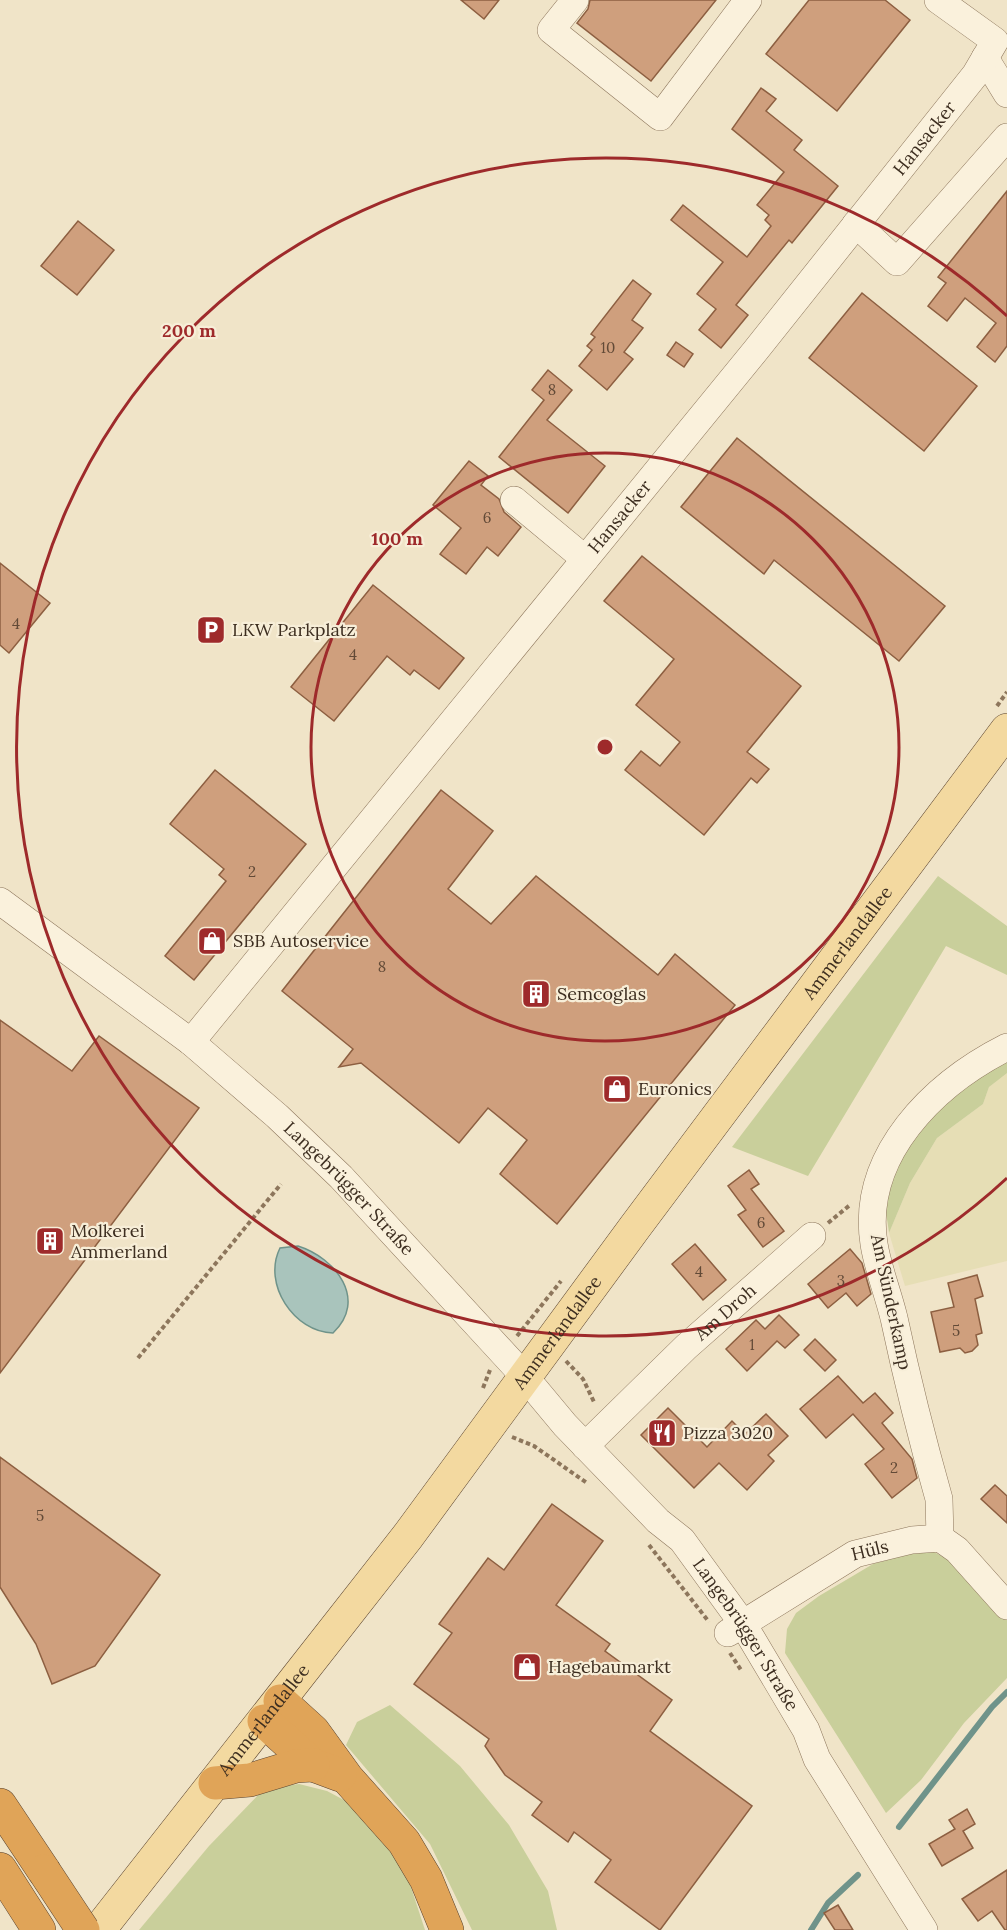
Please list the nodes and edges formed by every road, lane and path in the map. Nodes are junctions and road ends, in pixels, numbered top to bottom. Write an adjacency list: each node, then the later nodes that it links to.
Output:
1 (574, 0): 2 (street)
2 (748, 0)
3 (938, 0): 4 (street)
4 (996, 40): 5 (street); 7 (street, Hansacker)
5 (1007, 94)
6 (1007, 137): 7 (street)
7 (856, 224): 9 (street, Hansacker)
8 (514, 500): 9 (street)
9 (585, 559): 12 (street, Hansacker)
10 (1007, 730): 17 (main road, Ammerlandallee)
11 (0, 900): 12 (street, Langebrügger Straße)
12 (191, 1042): 19 (street, Langebrügger Straße)
13 (1007, 1047): 15 (street, Am Sünderkamp)
14 (281, 1184): 18 (path)
15 (874, 1196): 16 (path); 24 (street, Am Sünderkamp)
16 (812, 1236): 21 (street, Am Droh)
17 (539, 1332): 19 (main road, Ammerlandallee); 21 (path)
18 (138, 1358)
19 (525, 1377): 20 (main road, Ammerlandallee); 21 (street, Langebrügger Straße)
20 (494, 1420): 22 (path); 27 (main road, Ammerlandallee)
21 (592, 1439): 23 (street, Langebrügger Straße)
22 (590, 1485)
23 (652, 1532): 26 (path, Langebrügger Straße); 26 (street, Langebrügger Straße)
24 (940, 1539): 25 (street); 26 (street, Hüls)
25 (1007, 1606)
26 (728, 1629): 37 (street, Langebrügger Straße)
27 (272, 1711): 28 (highway); 29 (highway); 30 (main road, Ammerlandallee)
28 (313, 1765): 29 (highway); 30 (highway)
29 (347, 1778): 36 (highway)
30 (215, 1783): 35 (main road, Ammerlandallee)
31 (0, 1805): 34 (highway, bridge)
32 (0, 1869): 33 (highway)
33 (30, 1917)
34 (83, 1930)
35 (99, 1930)
36 (447, 1930)
37 (924, 1930)

